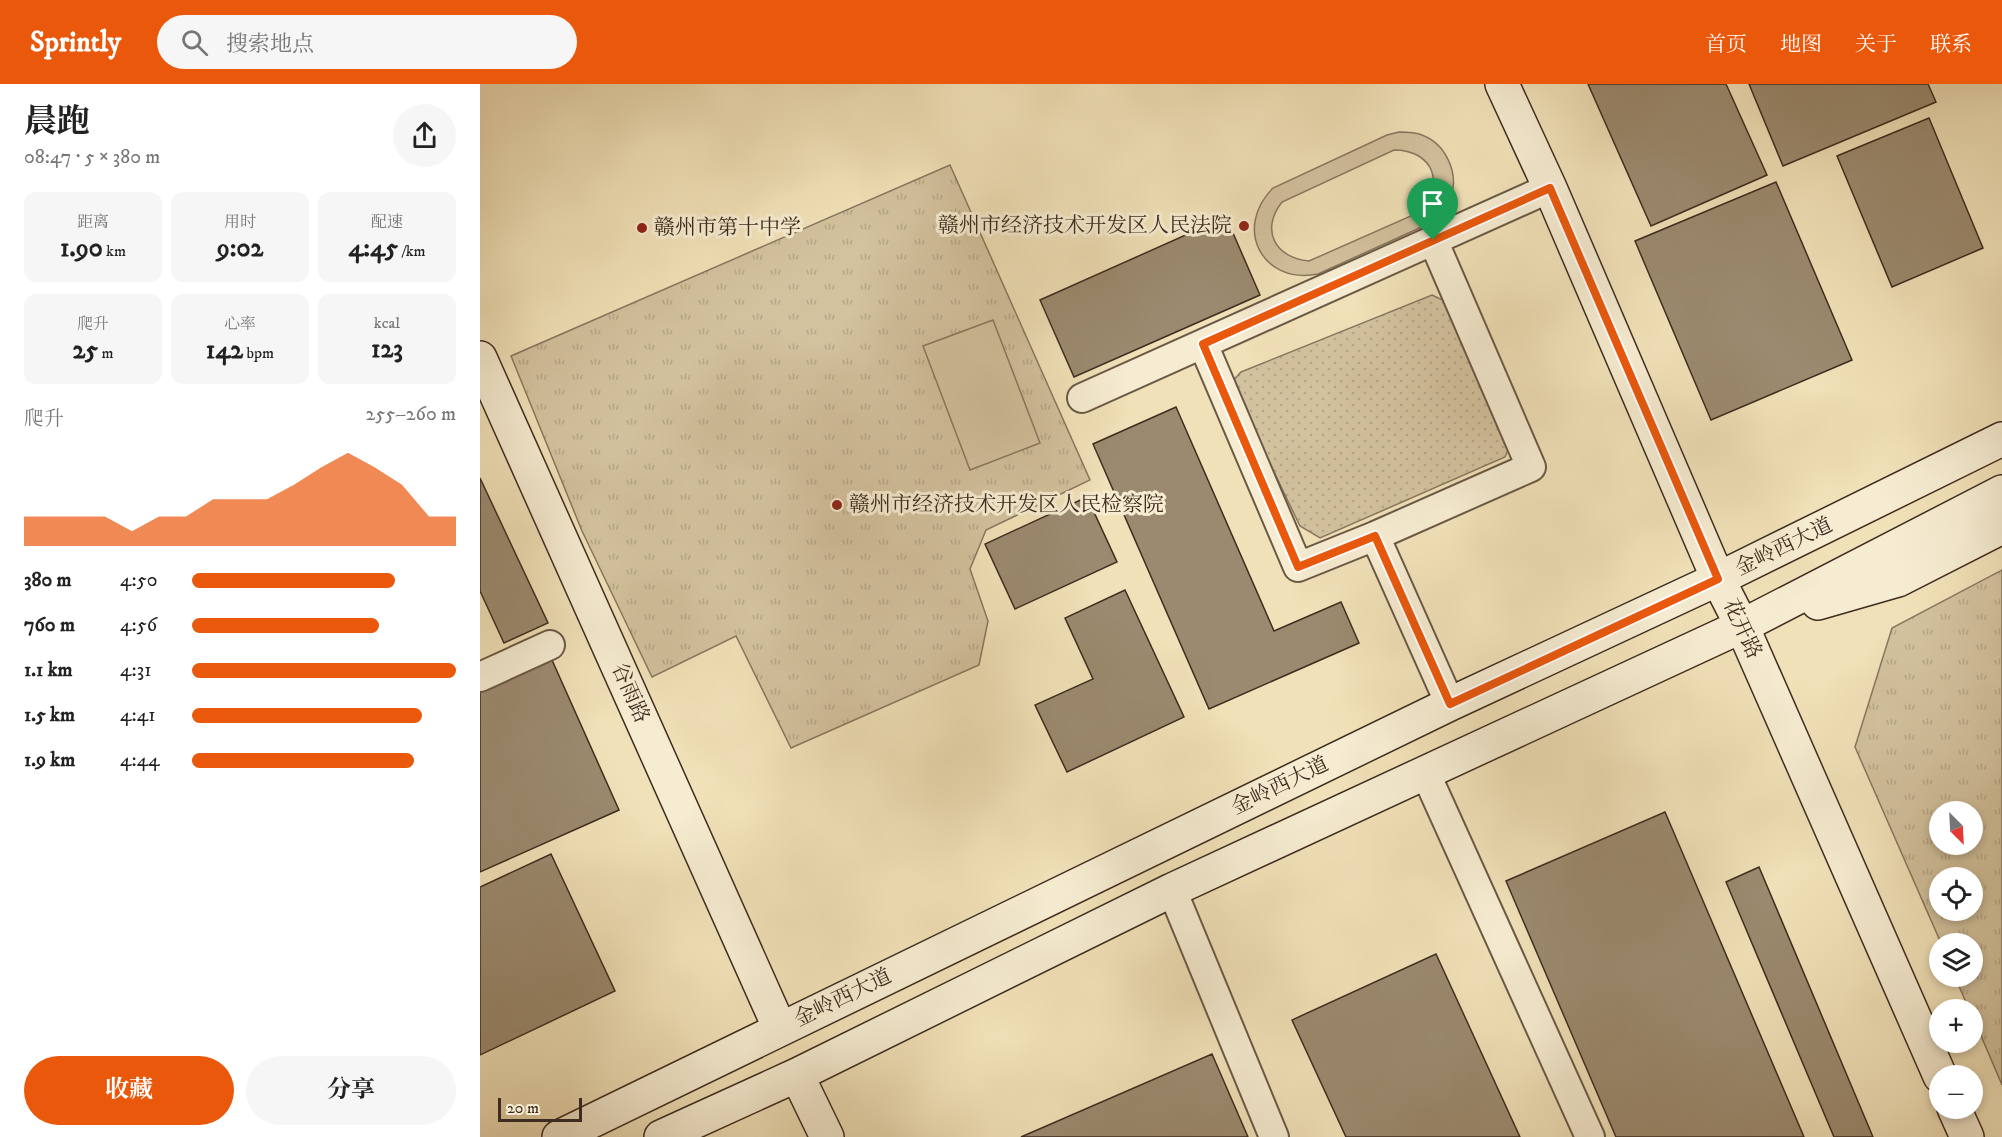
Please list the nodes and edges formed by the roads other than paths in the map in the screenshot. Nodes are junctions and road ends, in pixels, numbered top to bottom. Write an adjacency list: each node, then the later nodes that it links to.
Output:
1 (1502, 84): 2 (main road, 花开路)
2 (1550, 188): 3 (street); 12 (main road, 花开路)
3 (1433, 240): 4 (street); 11 (street)
4 (1203, 344): 6 (street); 11 (street)
5 (480, 358): 19 (main road, 谷雨路)
6 (1082, 398)
7 (2002, 417): 12 (main road)
8 (2002, 439): 12 (main road, 金岭西大道)
9 (2002, 492): 13 (main road)
10 (2002, 527): 13 (main road)
11 (1375, 536): 16 (street)
12 (1718, 579): 13 (main road, 花开路); 16 (main road, 金岭西大道)
13 (1742, 626): 17 (main road); 20 (main road, 花开路)
14 (550, 645): 15 (street)
15 (480, 677)
16 (1450, 704): 19 (main road, 金岭西大道)
17 (1425, 772): 18 (main road); 27 (street)
18 (1172, 890): 21 (main road); 26 (street)
19 (780, 1029): 23 (main road, 金岭西大道)
20 (1935, 1065)
21 (796, 1074): 24 (main road); 25 (main road)
22 (1959, 1119): 28 (main road)
23 (559, 1137)
24 (660, 1137)
25 (827, 1137)
26 (1274, 1137)
27 (1590, 1137)
28 (1967, 1137)

